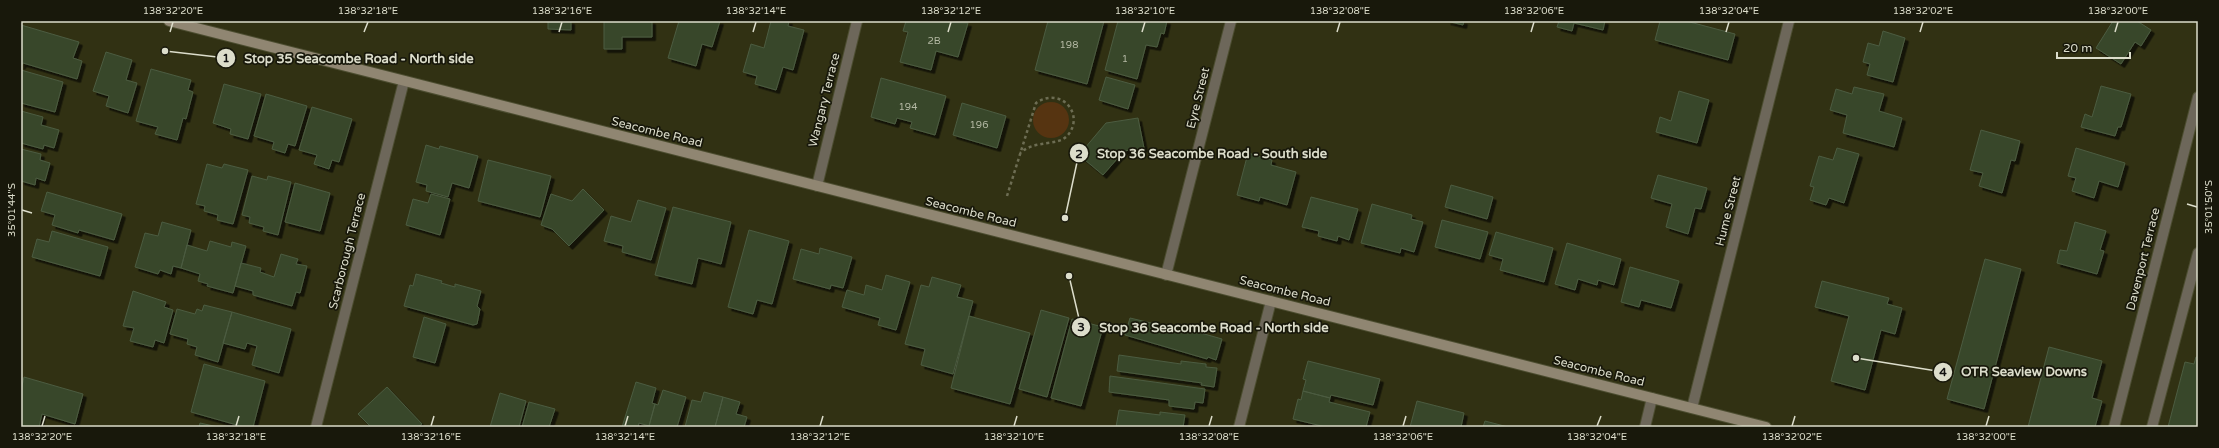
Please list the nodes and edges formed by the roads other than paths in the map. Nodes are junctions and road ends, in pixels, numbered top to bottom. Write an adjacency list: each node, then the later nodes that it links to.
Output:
1 (169, 21): 5 (main road, Seacombe Road)
2 (857, 21): 8 (street, Wangary Terrace)
3 (1231, 21): 10 (street, Eyre Street)
4 (1790, 21): 13 (street, Hume Street)
5 (180, 22): 6 (main road, Seacombe Road)
6 (404, 81): 8 (main road, Seacombe Road); 14 (street, Scarborough Terrace)
7 (2198, 97): 18 (street, Davenport Terrace)
8 (817, 186): 10 (main road, Seacombe Road)
9 (2198, 253): 19 (street)
10 (1166, 275): 11 (main road, Seacombe Road)
11 (1271, 301): 12 (main road, Seacombe Road); 15 (street)
12 (1652, 398): 13 (main road, Seacombe Road); 16 (street)
13 (1692, 408): 17 (main road, Seacombe Road)
14 (316, 427)
15 (1239, 427)
16 (1645, 427)
17 (1766, 427)
18 (2114, 427)
19 (2152, 427)

